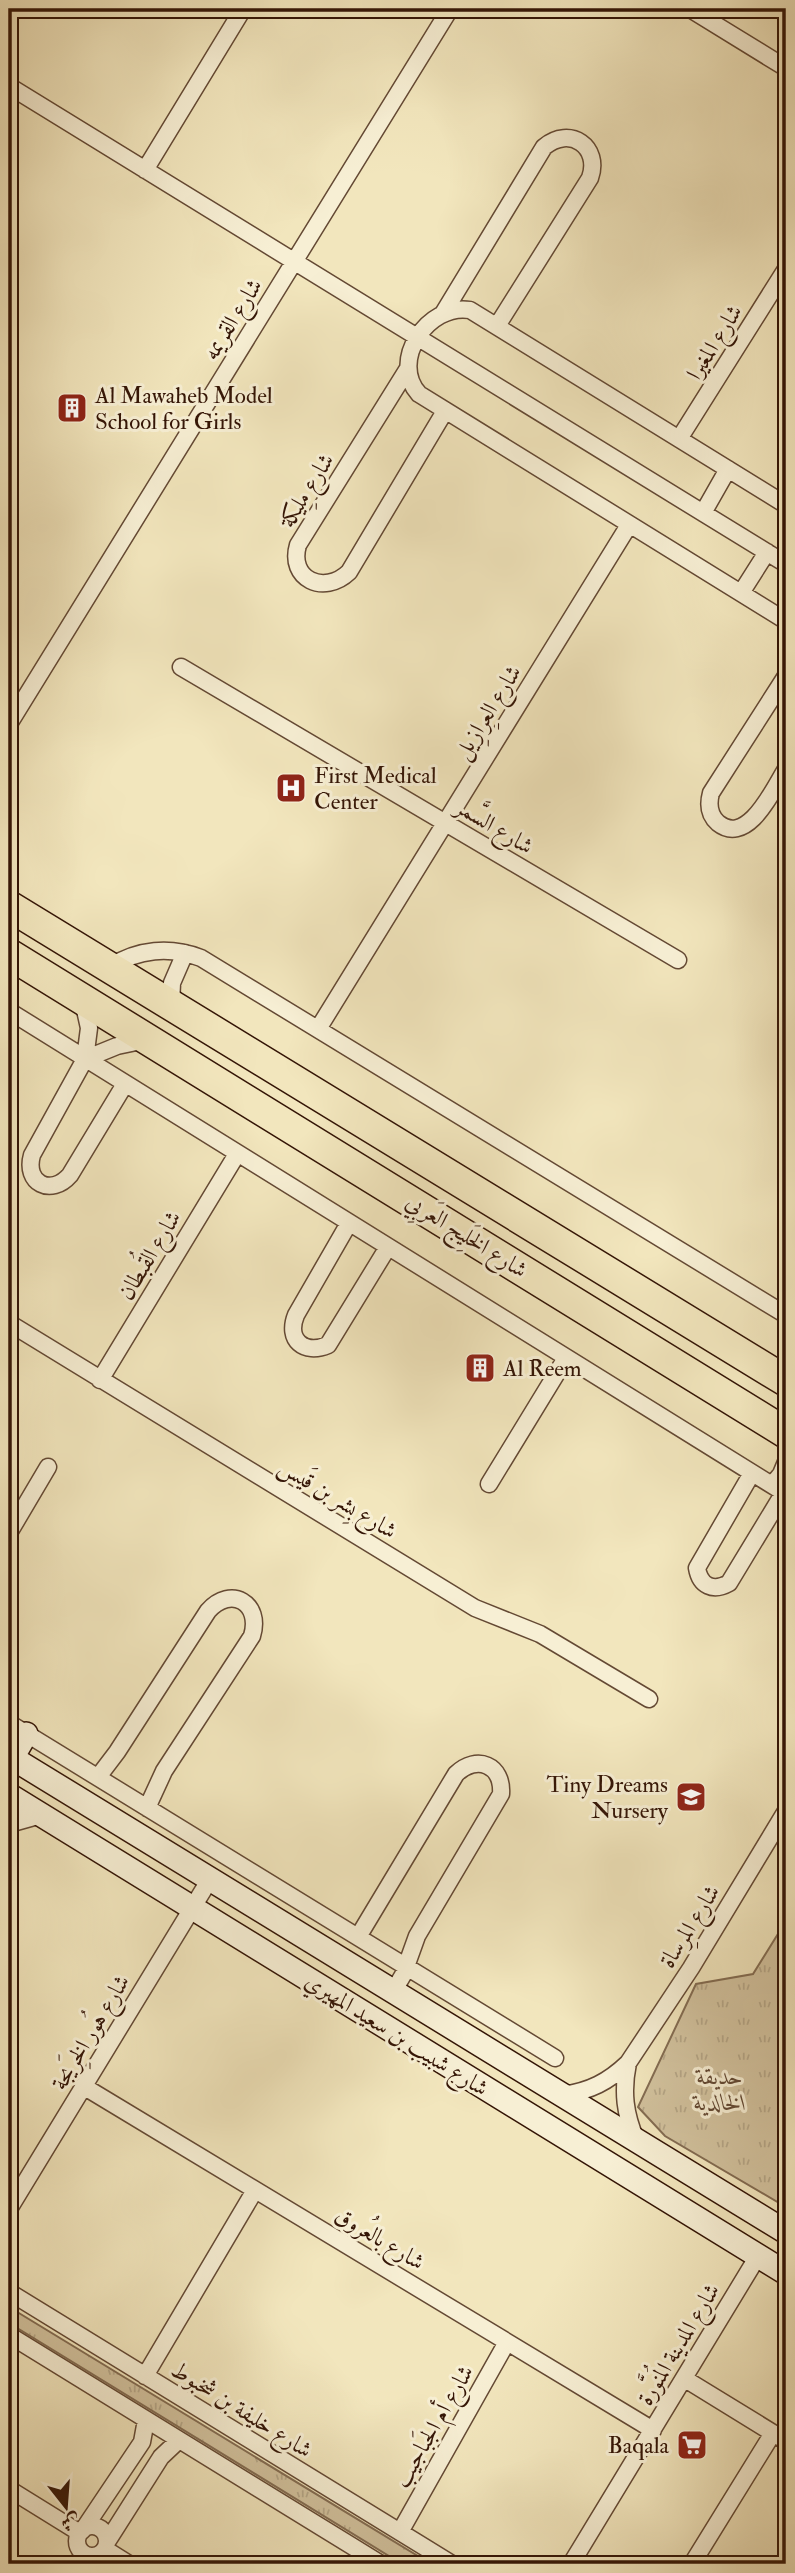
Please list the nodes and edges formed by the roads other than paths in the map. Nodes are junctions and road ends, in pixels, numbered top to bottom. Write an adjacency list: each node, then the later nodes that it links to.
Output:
1 (243, 9): 6 (street)
2 (450, 9): 7 (street, شارع القريمه)
3 (690, 9): 4 (street)
4 (786, 68)
5 (9, 86): 6 (street)
6 (145, 170): 7 (street)
7 (294, 261): 11 (street); 25 (street, شارع القريمه)
8 (786, 269): 14 (street, شارع المغيرا)
9 (444, 312): 10 (street); 10 (street); 11 (street)
10 (497, 326): 14 (street)
11 (416, 337): 12 (street, شارع مِليكة); 17 (street)
12 (407, 370): 13 (street); 13 (street, شارع مِليكة)
13 (445, 411): 18 (street)
14 (679, 439): 15 (street)
15 (728, 469): 16 (street); 17 (street)
16 (786, 505)
17 (703, 513): 19 (street)
18 (629, 525): 21 (street); 27 (street, شارع العِرازِيل)
19 (767, 552): 20 (street); 21 (street)
20 (786, 564)
21 (741, 593): 22 (street)
22 (786, 621)
23 (181, 667): 27 (street, شارع السَّمر)
24 (786, 676): 26 (street)
25 (9, 724)
26 (786, 769)
27 (445, 823): 31 (street, شارع السَّمر); 36 (street, شارع العِرازِيل)
28 (9, 906): 32 (highway, شارع الخَلِيج العَربِي)
29 (184, 953): 32 (street); 34 (street); 36 (street)
30 (9, 954): 33 (highway, شارع الخَلِيج العَربِي)
31 (678, 960)
32 (110, 967): 34 (highway, شارع الخَلِيج العَربِي)
33 (82, 998): 37 (highway, شارع الخَلِيج العَربِي); 38 (street)
34 (171, 1004): 47 (highway, شارع الخَلِيج العَربِي)
35 (9, 1012): 38 (street)
36 (318, 1029): 43 (street)
37 (150, 1039): 38 (street); 48 (highway, شارع الخَلِيج العَربِي)
38 (86, 1059): 39 (street); 39 (street)
39 (125, 1084): 40 (street)
40 (237, 1154): 41 (street); 46 (street, شارع القُبطان)
41 (349, 1223): 42 (street); 42 (street)
42 (388, 1247): 45 (street)
43 (786, 1315)
44 (9, 1323): 46 (street, شارع بِشر بن قَيس)
45 (566, 1358): 51 (street); 52 (street)
46 (100, 1380): 55 (street, شارع بِشر بن قَيس)
47 (786, 1381)
48 (785, 1435)
49 (786, 1462): 53 (street)
50 (48, 1467): 54 (street)
51 (752, 1473): 53 (street); 53 (street)
52 (489, 1485)
53 (780, 1489)
54 (9, 1532)
55 (649, 1699)
56 (18, 1728): 57 (street); 58 (street)
57 (10, 1757): 64 (street, شارع شبيب بن سعيد المهيري)
58 (97, 1777): 60 (street); 60 (street)
59 (9, 1795): 62 (street, شارع شبيب بن سعيد المهيري)
60 (147, 1808): 66 (street)
61 (786, 1811): 70 (street, شارع المِرساة)
62 (24, 1820): 63 (street); 65 (street, شارع شبيب بن سعيد المهيري)
63 (9, 1832)
64 (210, 1879): 65 (street, شارع هُور الخِرَيجة); 68 (street, شارع شبيب بن سعيد المهيري)
65 (192, 1908): 71 (street, شارع هُور الخِرَيجة); 77 (street, شارع شبيب بن سعيد المهيري)
66 (358, 1937): 67 (street); 67 (street)
67 (407, 1966): 68 (street); 69 (street)
68 (393, 1992): 72 (street, شارع شبيب بن سعيد المهيري)
69 (555, 2058)
70 (628, 2063): 72 (street, شارع المِرساة); 73 (street, شارع المِرساة)
71 (83, 2086): 74 (street, شارع بالعُروق); 75 (street, شارع هُور الخِرَيجة)
72 (563, 2095): 73 (street, شارع شبيب بن سعيد المهيري)
73 (636, 2140): 76 (street, شارع شبيب بن سعيد المهيري)
74 (255, 2190): 81 (street, شارع بالعُروق); 82 (street)
75 (9, 2209)
76 (786, 2232)
77 (758, 2256): 78 (street, شارع شبيب بن سعيد المهيري); 83 (street, شارع المدينة المُنوَّرة)
78 (786, 2273)
79 (9, 2292): 82 (street, شارع خليفة بن شخبوط)
80 (9, 2336): 84 (street)
81 (507, 2342): 85 (street, شارع بالعُروق); 90 (street, شارع أم الجَباجيب)
82 (145, 2375): 90 (street, شارع خليفة بن شخبوط)
83 (685, 2379): 85 (street, شارع المدينة المُنوَّرة); 86 (street)
84 (146, 2420): 87 (street); 89 (street)
85 (653, 2430): 96 (street, شارع المدينة المُنوَّرة)
86 (780, 2437): 97 (street)
87 (179, 2440): 91 (street); 94 (street)
88 (9, 2489): 89 (street)
89 (81, 2531): 91 (street); 92 (street)
90 (400, 2532): 95 (street, شارع خليفة بن شخبوط)
91 (106, 2546): 92 (street); 93 (street)
92 (82, 2559)
93 (129, 2564)
94 (381, 2564)
95 (452, 2564)
96 (571, 2564)
97 (692, 2564)

